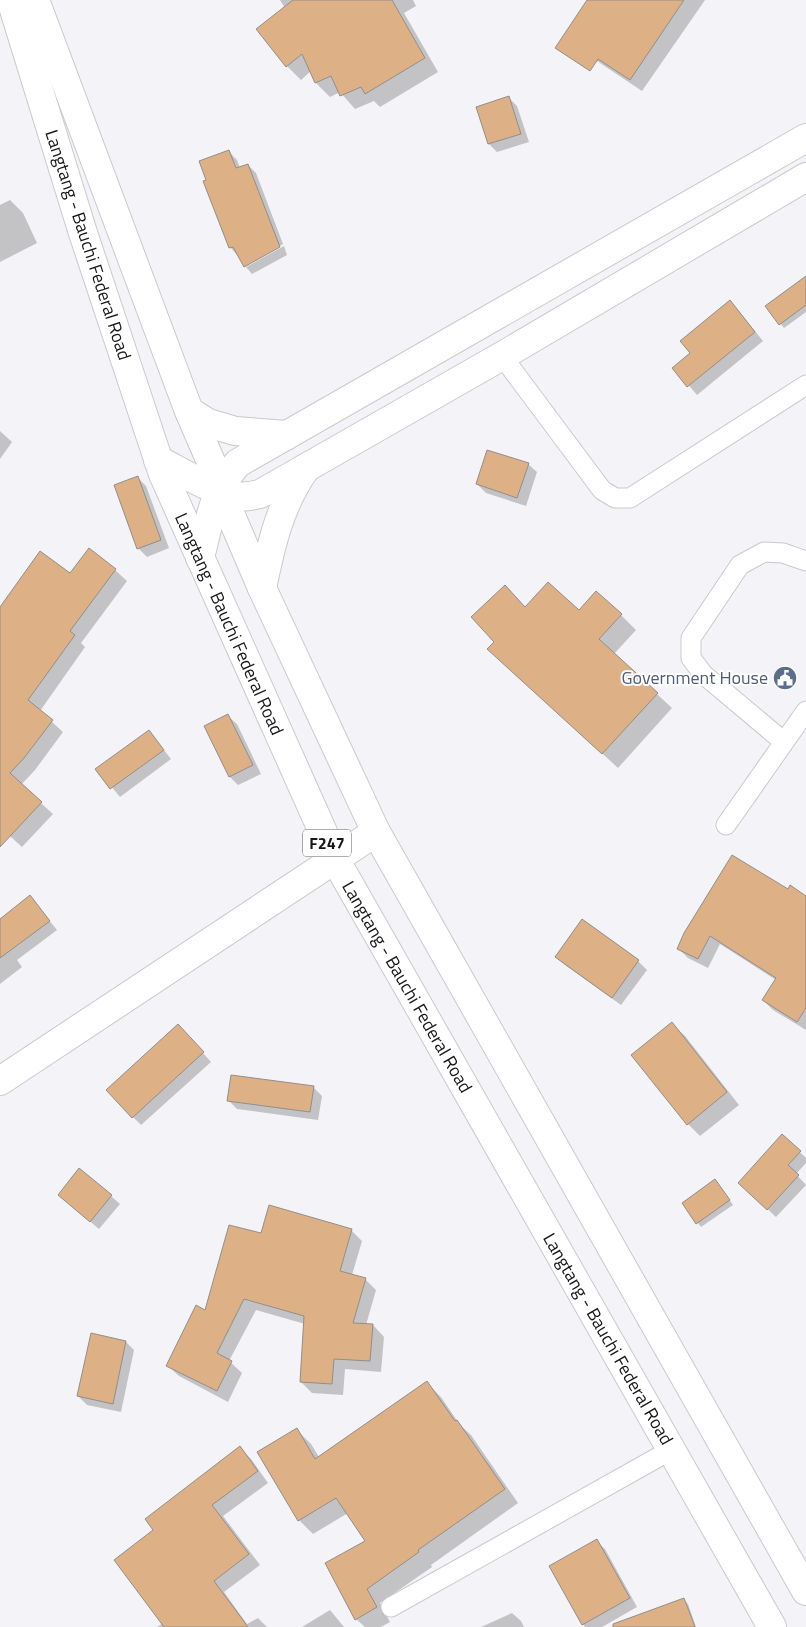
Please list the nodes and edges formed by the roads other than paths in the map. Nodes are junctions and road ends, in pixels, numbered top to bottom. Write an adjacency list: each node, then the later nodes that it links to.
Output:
1 (11, 0): 9 (main road, Langtang - Bauchi Federal Road / F247)
2 (35, 0): 7 (main road, Langtang - Bauchi Federal Road / F247)
3 (806, 138): 8 (main road)
4 (806, 177): 5 (main road)
5 (502, 356): 6 (lane); 10 (main road)
6 (806, 385)
7 (189, 411): 8 (main road); 11 (main road, Langtang - Bauchi Federal Road / F247)
8 (287, 435): 11 (main road)
9 (158, 460): 11 (main road); 12 (main road, Langtang - Bauchi Federal Road / F247)
10 (306, 468): 11 (main road); 14 (main road)
11 (220, 490): 12 (main road); 14 (main road, Langtang - Bauchi Federal Road / F247)
12 (200, 558): 19 (main road, Langtang - Bauchi Federal Road / F247)
13 (806, 561): 16 (lane)
14 (262, 588): 18 (main road, Langtang - Bauchi Federal Road / F247)
15 (806, 711): 16 (lane)
16 (784, 742): 17 (lane)
17 (726, 825)
18 (376, 832): 19 (main road); 22 (main road, Langtang - Bauchi Federal Road / F247)
19 (335, 859): 20 (main road); 21 (main road, Langtang - Bauchi Federal Road / F247)
20 (0, 1081)
21 (671, 1450): 23 (lane); 24 (main road, Langtang - Bauchi Federal Road / F247)
22 (806, 1591)
23 (391, 1606)
24 (772, 1627)

